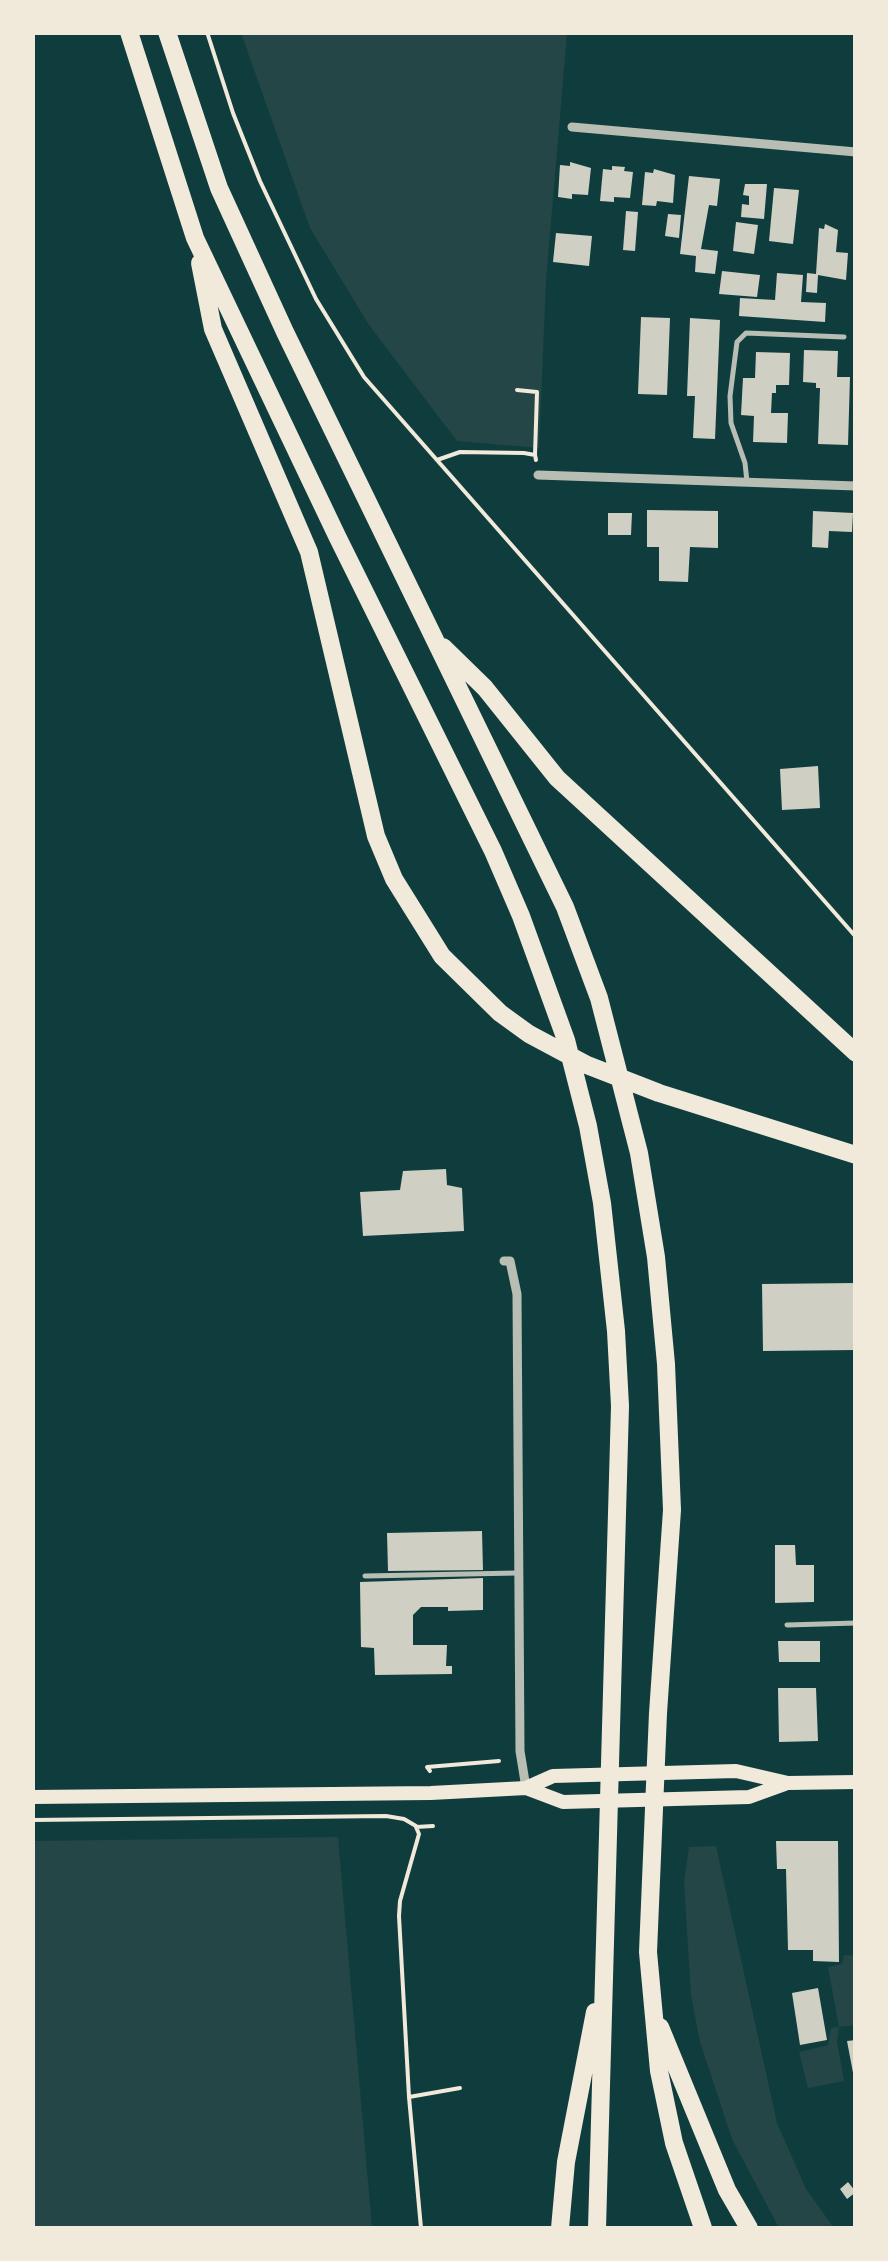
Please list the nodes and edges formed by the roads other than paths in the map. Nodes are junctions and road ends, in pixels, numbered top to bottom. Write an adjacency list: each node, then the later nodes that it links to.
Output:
1 (128, 32): 5 (highway)
2 (167, 32): 10 (highway)
3 (572, 127): 4 (street)
4 (856, 152)
5 (195, 238): 12 (highway); 22 (highway)
6 (844, 337): 8 (lane)
7 (538, 475): 8 (street)
8 (747, 482): 9 (street)
9 (856, 486)
10 (431, 635): 11 (highway); 23 (highway)
11 (856, 1052)
12 (856, 1155)
13 (507, 1261): 14 (street)
14 (521, 1573): 15 (lane); 20 (street)
15 (365, 1576)
16 (856, 1623): 17 (lane)
17 (788, 1626)
18 (856, 1782): 19 (main road)
19 (788, 1783): 20 (main road); 20 (main road)
20 (526, 1788): 21 (main road)
21 (32, 1796)
22 (605, 1958): 24 (highway); 25 (highway)
23 (652, 2009): 26 (highway); 27 (highway)
24 (560, 2228)
25 (596, 2228)
26 (703, 2228)
27 (749, 2228)

